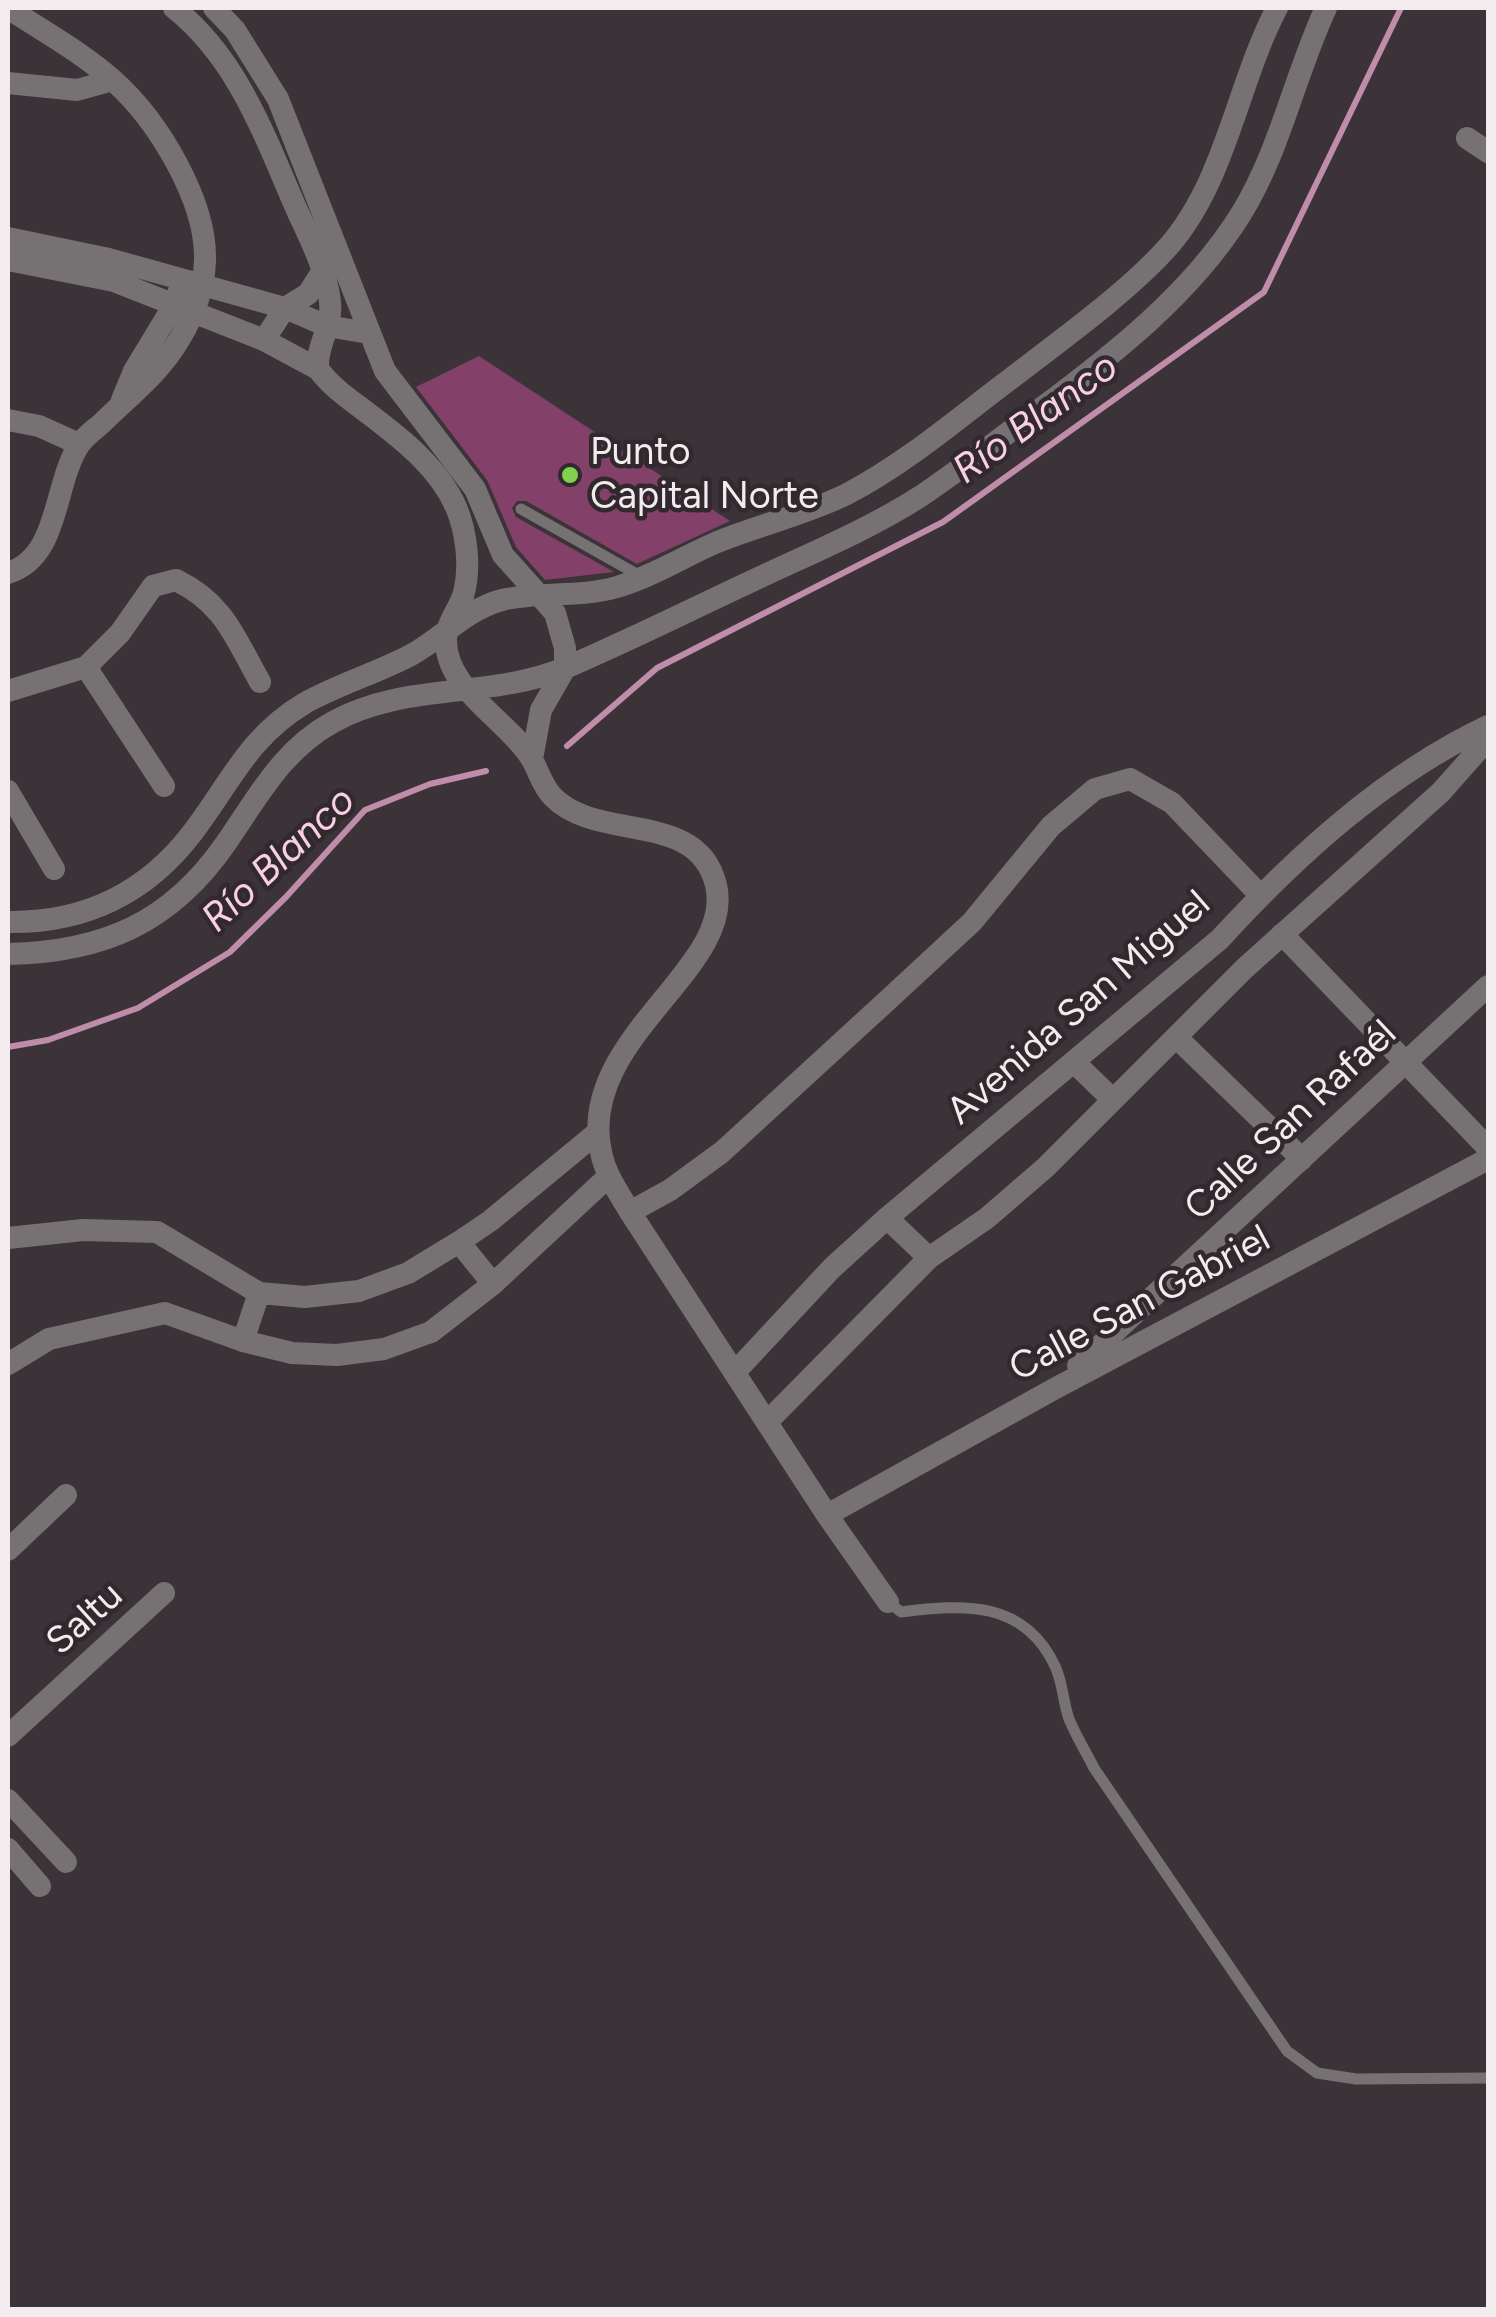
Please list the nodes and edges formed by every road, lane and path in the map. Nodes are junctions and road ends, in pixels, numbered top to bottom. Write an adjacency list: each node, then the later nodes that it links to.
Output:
1 (8, 8): 7 (street)
2 (174, 8): 13 (street)
3 (214, 8): 20 (street)
4 (1326, 8): 6 (street)
5 (1273, 15): 6 (street); 15 (street)
6 (1310, 42): 19 (street)
7 (113, 80): 8 (street); 14 (street)
8 (8, 83)
9 (1467, 138): 10 (street)
10 (1488, 152)
11 (8, 238): 14 (street)
12 (8, 260): 17 (street)
13 (322, 272): 16 (street); 18 (street)
14 (192, 284): 16 (street); 17 (street)
15 (1113, 297): 19 (street); 29 (street)
16 (285, 308): 18 (street); 21 (street)
17 (183, 309): 21 (street); 26 (street)
18 (327, 326): 20 (street); 22 (street)
19 (1141, 328): 33 (street)
20 (369, 333): 23 (street)
21 (264, 340): 22 (street)
22 (318, 370): 24 (street)
23 (385, 370): 24 (street); 30 (street)
24 (346, 398): 31 (street)
25 (8, 420): 26 (street)
26 (79, 444): 28 (street)
27 (521, 509): 29 (lane)
28 (8, 573)
29 (642, 578): 30 (street)
30 (544, 598): 31 (street); 33 (street)
31 (446, 633): 36 (street); 46 (street)
32 (86, 667): 34 (street); 35 (street); 40 (street)
33 (565, 668): 36 (street); 39 (street)
34 (260, 682)
35 (8, 691)
36 (468, 691): 39 (street); 49 (street)
37 (1488, 726): 42 (street, Avenida San Miguel)
38 (1488, 739): 43 (street, Avenida San Miguel)
39 (532, 758): 56 (street)
40 (164, 786)
41 (8, 791): 44 (street)
42 (1332, 832): 43 (street); 45 (street, Avenida San Miguel)
43 (1361, 862): 47 (street, Avenida San Miguel)
44 (54, 869)
45 (1260, 895): 48 (street, Avenida San Miguel); 61 (street)
46 (8, 922)
47 (1282, 934): 50 (street, Avenida San Miguel); 53 (street)
48 (1220, 939): 50 (street); 54 (street, Avenida San Miguel)
49 (8, 954)
50 (1245, 968): 52 (street, Avenida San Miguel)
51 (1488, 986): 53 (street, Calle San Rafaél)
52 (1176, 1037): 55 (street, Avenida San Miguel); 58 (street)
53 (1408, 1061): 57 (street); 58 (street, Calle San Rafaél)
54 (1074, 1062): 55 (street); 62 (street, Avenida San Miguel)
55 (1113, 1100): 65 (street, Avenida San Miguel)
56 (598, 1132): 60 (street); 64 (street)
57 (1488, 1148)
58 (1302, 1158): 71 (street, Calle San Rafaél)
59 (1488, 1159): 71 (street, Calle San Gabriel)
60 (608, 1176): 61 (street); 66 (street)
61 (630, 1212): 70 (street)
62 (887, 1218): 65 (street); 70 (street, Avenida San Miguel)
63 (8, 1238): 67 (street)
64 (460, 1242): 66 (street); 67 (street)
65 (929, 1258): 72 (street, Avenida San Miguel)
66 (493, 1284): 68 (street)
67 (259, 1294): 68 (street)
68 (242, 1341): 69 (street)
69 (8, 1364)
70 (736, 1371): 72 (street)
71 (1054, 1389): 74 (street, Calle San Gabriel)
72 (768, 1421): 74 (street)
73 (66, 1495): 75 (street)
74 (827, 1515): 77 (street)
75 (8, 1550)
76 (164, 1593): 78 (street, Saltu)
77 (888, 1602): 83 (lane)
78 (8, 1736)
79 (8, 1800): 81 (street)
80 (8, 1848): 82 (street)
81 (66, 1862)
82 (40, 1886)
83 (1488, 2078)

